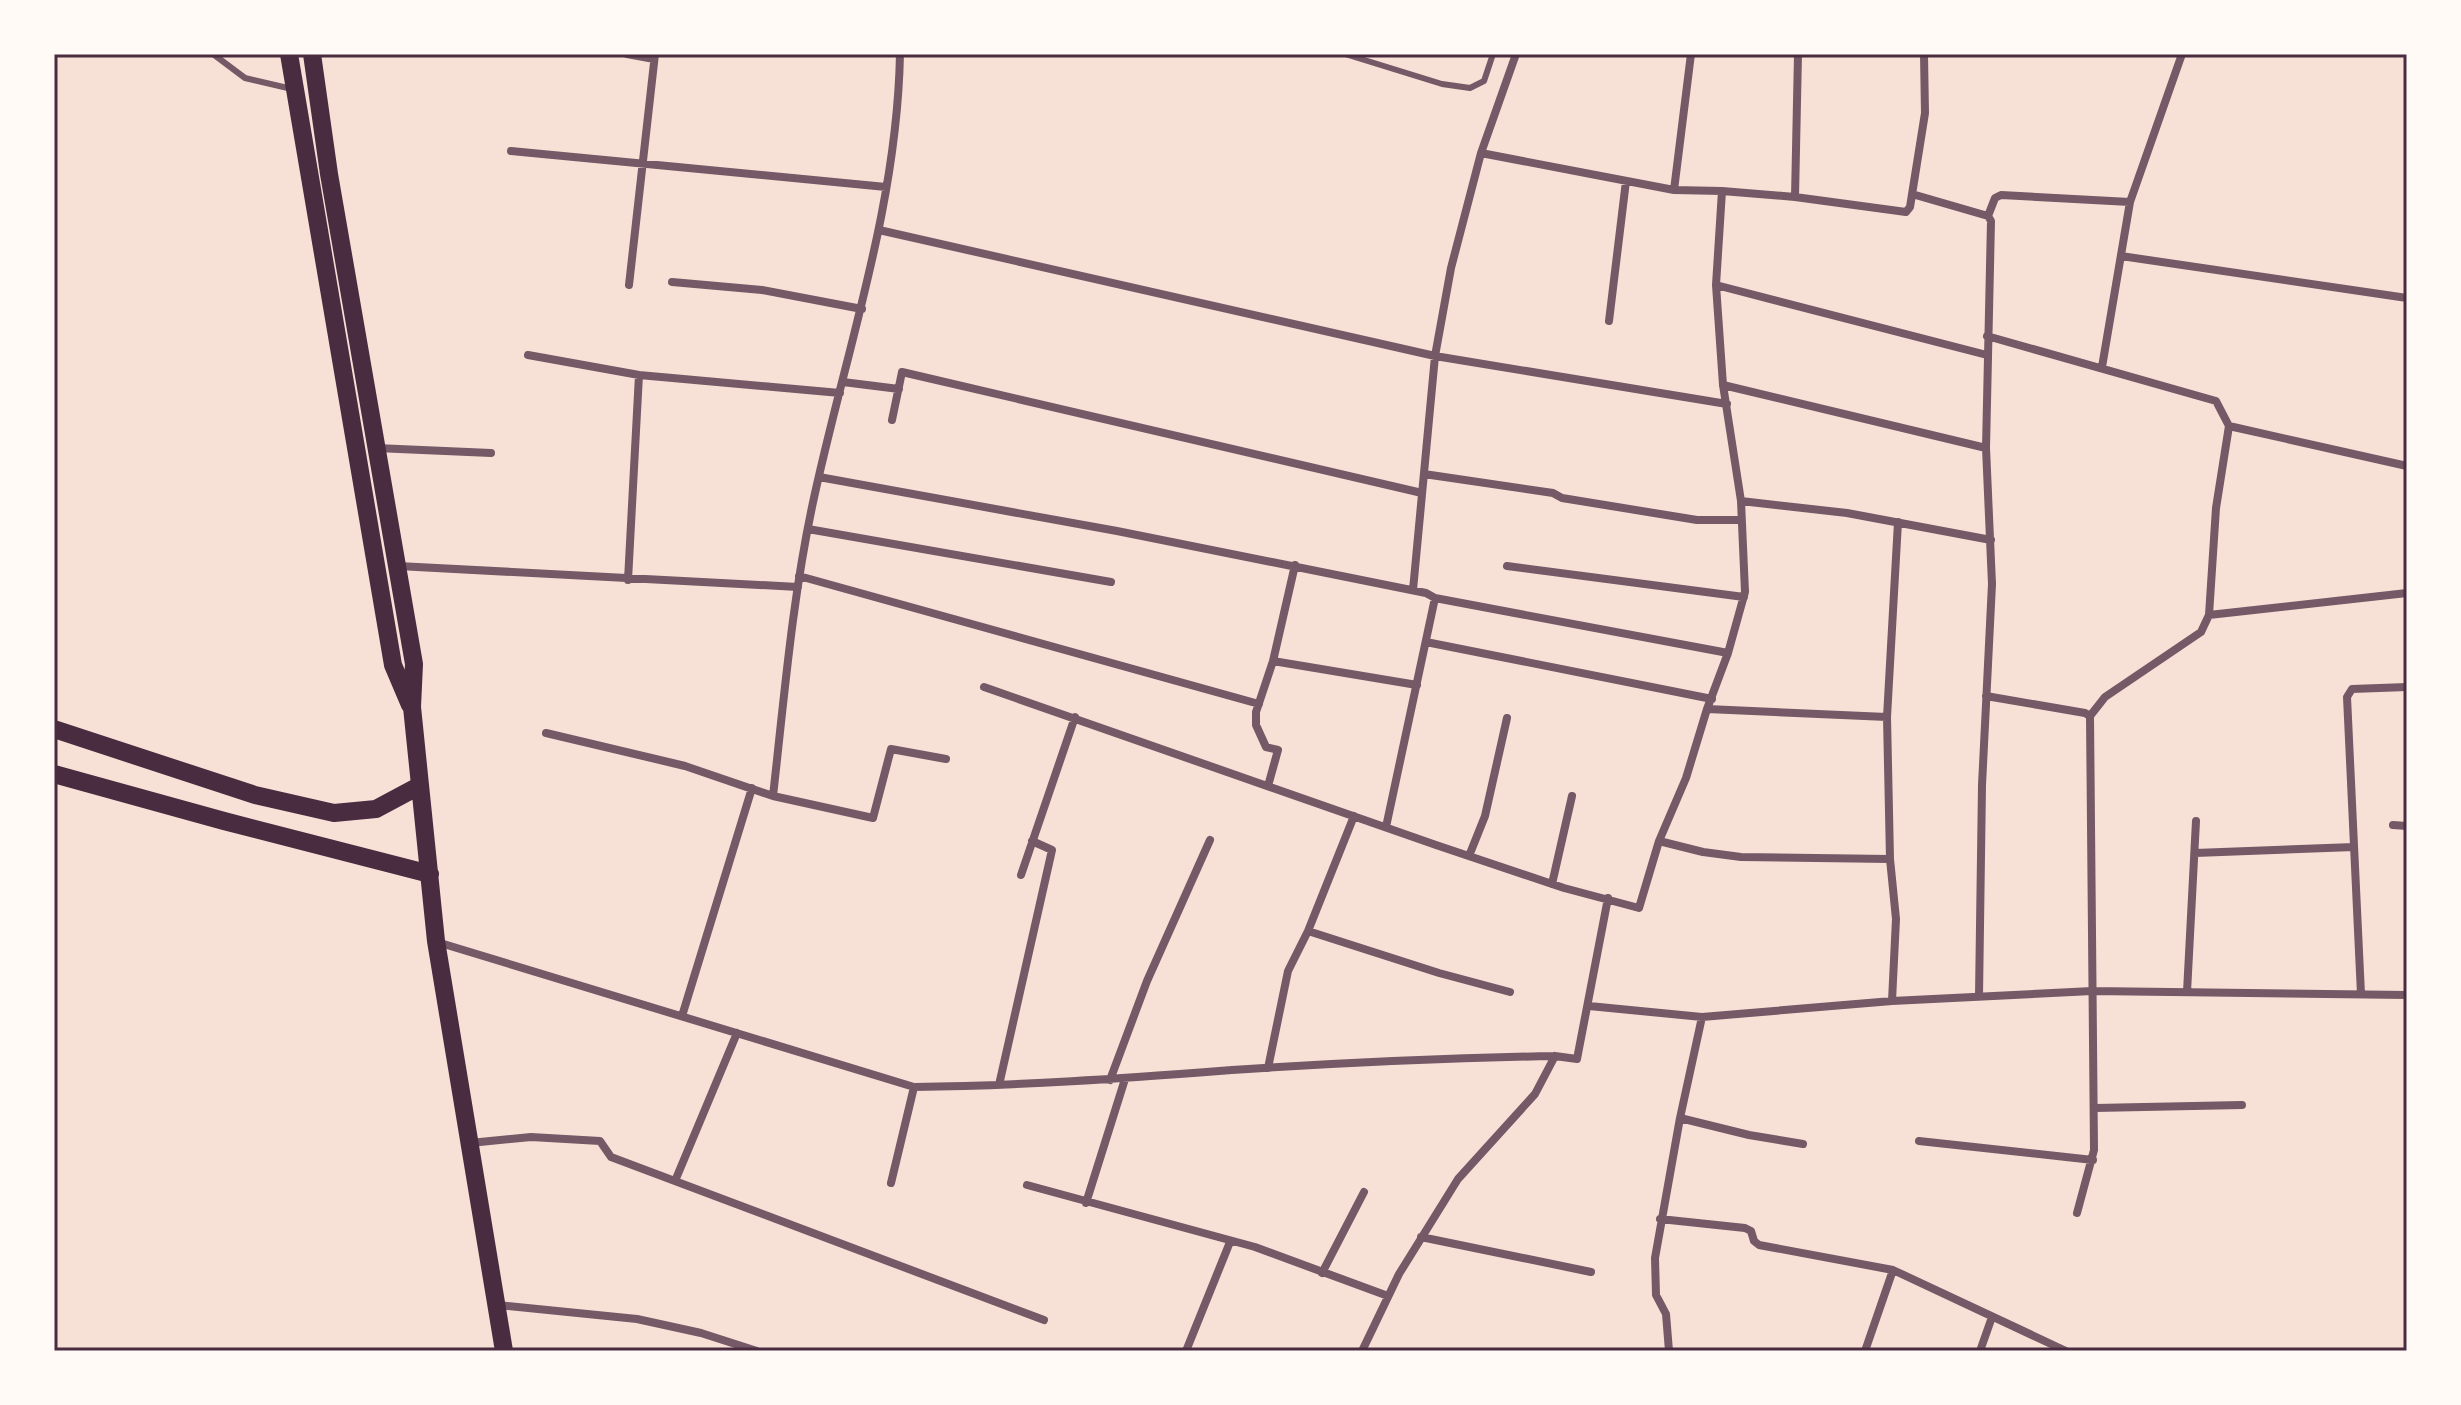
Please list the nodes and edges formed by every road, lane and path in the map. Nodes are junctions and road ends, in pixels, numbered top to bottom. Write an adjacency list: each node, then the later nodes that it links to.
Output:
1 (213, 54): 14 (lane)
2 (289, 54): 14 (main road)
3 (312, 54): 47 (main road)
4 (627, 54): 13 (street)
5 (900, 54): 19 (street)
6 (1345, 54): 7 (lane)
7 (1493, 54)
8 (1516, 54): 16 (street)
9 (1691, 54): 20 (street)
10 (1798, 54): 23 (street)
11 (1924, 54): 22 (street)
12 (2182, 54): 24 (street)
13 (655, 56): 17 (street)
14 (296, 89): 80 (main road)
15 (511, 151): 17 (street)
16 (1481, 153): 18 (street); 37 (street)
17 (643, 164): 19 (street); 29 (street)
18 (1626, 181): 20 (street); 33 (street)
19 (886, 187): 26 (street)
20 (1674, 190): 21 (street)
21 (1722, 191): 23 (street); 30 (street)
22 (1912, 194): 23 (street); 25 (street)
23 (1795, 197)
24 (2130, 202): 25 (street); 27 (street)
25 (1988, 216): 34 (street)
26 (879, 230): 32 (street); 37 (street)
27 (2121, 256): 31 (street); 38 (street)
28 (672, 282): 32 (street)
29 (629, 285)
30 (1716, 285): 36 (street); 41 (street)
31 (2407, 298)
32 (862, 309): 40 (street)
33 (1609, 321)
34 (1987, 336): 36 (street); 38 (street)
35 (528, 355): 39 (street)
36 (1987, 355): 48 (street)
37 (1435, 356): 44 (street); 51 (street)
38 (2102, 367): 46 (street)
39 (639, 375): 43 (street); 63 (street)
40 (843, 382): 42 (street); 43 (street)
41 (1723, 385): 44 (street); 48 (street)
42 (899, 389): 45 (street); 53 (street)
43 (840, 393): 52 (street)
44 (1727, 404): 54 (street)
45 (892, 420)
46 (2229, 426): 50 (street); 70 (street)
47 (376, 448): 49 (street); 60 (main road)
48 (1986, 448): 58 (street)
49 (491, 453)
50 (2407, 466)
51 (1424, 474): 53 (street); 55 (street)
52 (819, 477): 57 (street); 59 (street)
53 (1422, 493): 66 (street)
54 (1741, 501): 55 (street); 56 (street)
55 (1741, 520): 68 (street)
56 (1898, 522): 58 (street); 84 (street)
57 (808, 529): 62 (street); 64 (street)
58 (1991, 540): 77 (street)
59 (1295, 565): 66 (street); 73 (street)
60 (398, 566): 63 (street); 80 (main road)
61 (1507, 566): 68 (street)
62 (799, 576): 65 (street); 79 (street)
63 (628, 580): 65 (street)
64 (1111, 582)
65 (798, 587): 93 (street)
66 (1413, 590): 69 (street)
67 (2407, 593): 70 (street)
68 (1744, 597): 72 (street)
69 (1435, 598): 71 (street); 72 (street)
70 (2209, 615): 82 (street)
71 (1426, 642): 74 (street); 78 (street)
72 (1728, 653): 78 (street)
73 (1273, 661): 74 (street); 79 (street)
74 (1417, 685): 99 (street)
75 (984, 687): 83 (street)
76 (2407, 687): 103 (street)
77 (1986, 696): 82 (street); 118 (street)
78 (1712, 699): 81 (street)
79 (1259, 704): 91 (street)
80 (412, 707): 90 (main road)
81 (1707, 709): 84 (street); 102 (street)
82 (2090, 716): 113 (street)
83 (1075, 717): 91 (street); 101 (street)
84 (1887, 717): 106 (street)
85 (1507, 718): 105 (street)
86 (54, 729): 90 (main road)
87 (546, 733): 92 (street)
88 (946, 759): 93 (street)
89 (54, 774): 107 (main road)
90 (419, 786): 107 (main road)
91 (1268, 786): 95 (street)
92 (752, 788): 93 (street); 121 (street)
93 (773, 796)
94 (1572, 796): 109 (street)
95 (1354, 816): 99 (street); 111 (street)
96 (2196, 821): 104 (street)
97 (2393, 825): 98 (street)
98 (2407, 826)
99 (1386, 827): 105 (street)
100 (1210, 840): 127 (street)
101 (1032, 841): 108 (street); 128 (street)
102 (1659, 841): 106 (street); 110 (street)
103 (2354, 847): 104 (street); 116 (street)
104 (2195, 853): 115 (street)
105 (1469, 856): 109 (street)
106 (1890, 859): 119 (street)
107 (430, 874): 112 (main road)
108 (1021, 875)
109 (1552, 884): 110 (street)
110 (1608, 898): 120 (street)
111 (1308, 931): 114 (street); 125 (street)
112 (436, 941): 121 (street); 134 (main road)
113 (2092, 991): 115 (street); 118 (street); 131 (street)
114 (1510, 992)
115 (2187, 992): 116 (street)
116 (2361, 994): 117 (street)
117 (2407, 995)
118 (1979, 996): 119 (street)
119 (1892, 1001): 122 (street)
120 (1589, 1006): 122 (street); 124 (street)
121 (682, 1016): 123 (street)
122 (1702, 1017): 132 (street)
123 (737, 1033): 129 (street); 137 (street)
124 (1555, 1056): 125 (street); 144 (street)
125 (1268, 1068): 126 (street)
126 (1125, 1079): 127 (street); 141 (street)
127 (1110, 1080): 128 (street)
128 (999, 1085): 129 (street)
129 (914, 1087): 138 (street)
130 (2242, 1105): 131 (street)
131 (2095, 1108): 136 (street)
132 (1680, 1118): 135 (street); 143 (street)
133 (1919, 1141): 136 (street)
134 (469, 1143): 137 (street); 150 (main road)
135 (1803, 1144)
136 (2093, 1160): 142 (street)
137 (675, 1181): 152 (street)
138 (891, 1183)
139 (1027, 1185): 141 (street)
140 (1364, 1192): 148 (street)
141 (1086, 1203): 145 (street)
142 (2077, 1213)
143 (1660, 1219): 146 (street); 157 (street)
144 (1421, 1237): 147 (street); 149 (street)
145 (1230, 1242): 148 (street); 155 (street)
146 (1893, 1270): 151 (street); 158 (street)
147 (1591, 1272)
148 (1322, 1273): 149 (street)
149 (1388, 1296): 156 (street)
150 (496, 1305): 153 (main road); 154 (street)
151 (1992, 1317): 159 (street); 160 (street)
152 (1044, 1320)
153 (504, 1351)
154 (757, 1351)
155 (1186, 1351)
156 (1362, 1351)
157 (1669, 1351)
158 (1865, 1351)
159 (1980, 1351)
160 (2066, 1351)

